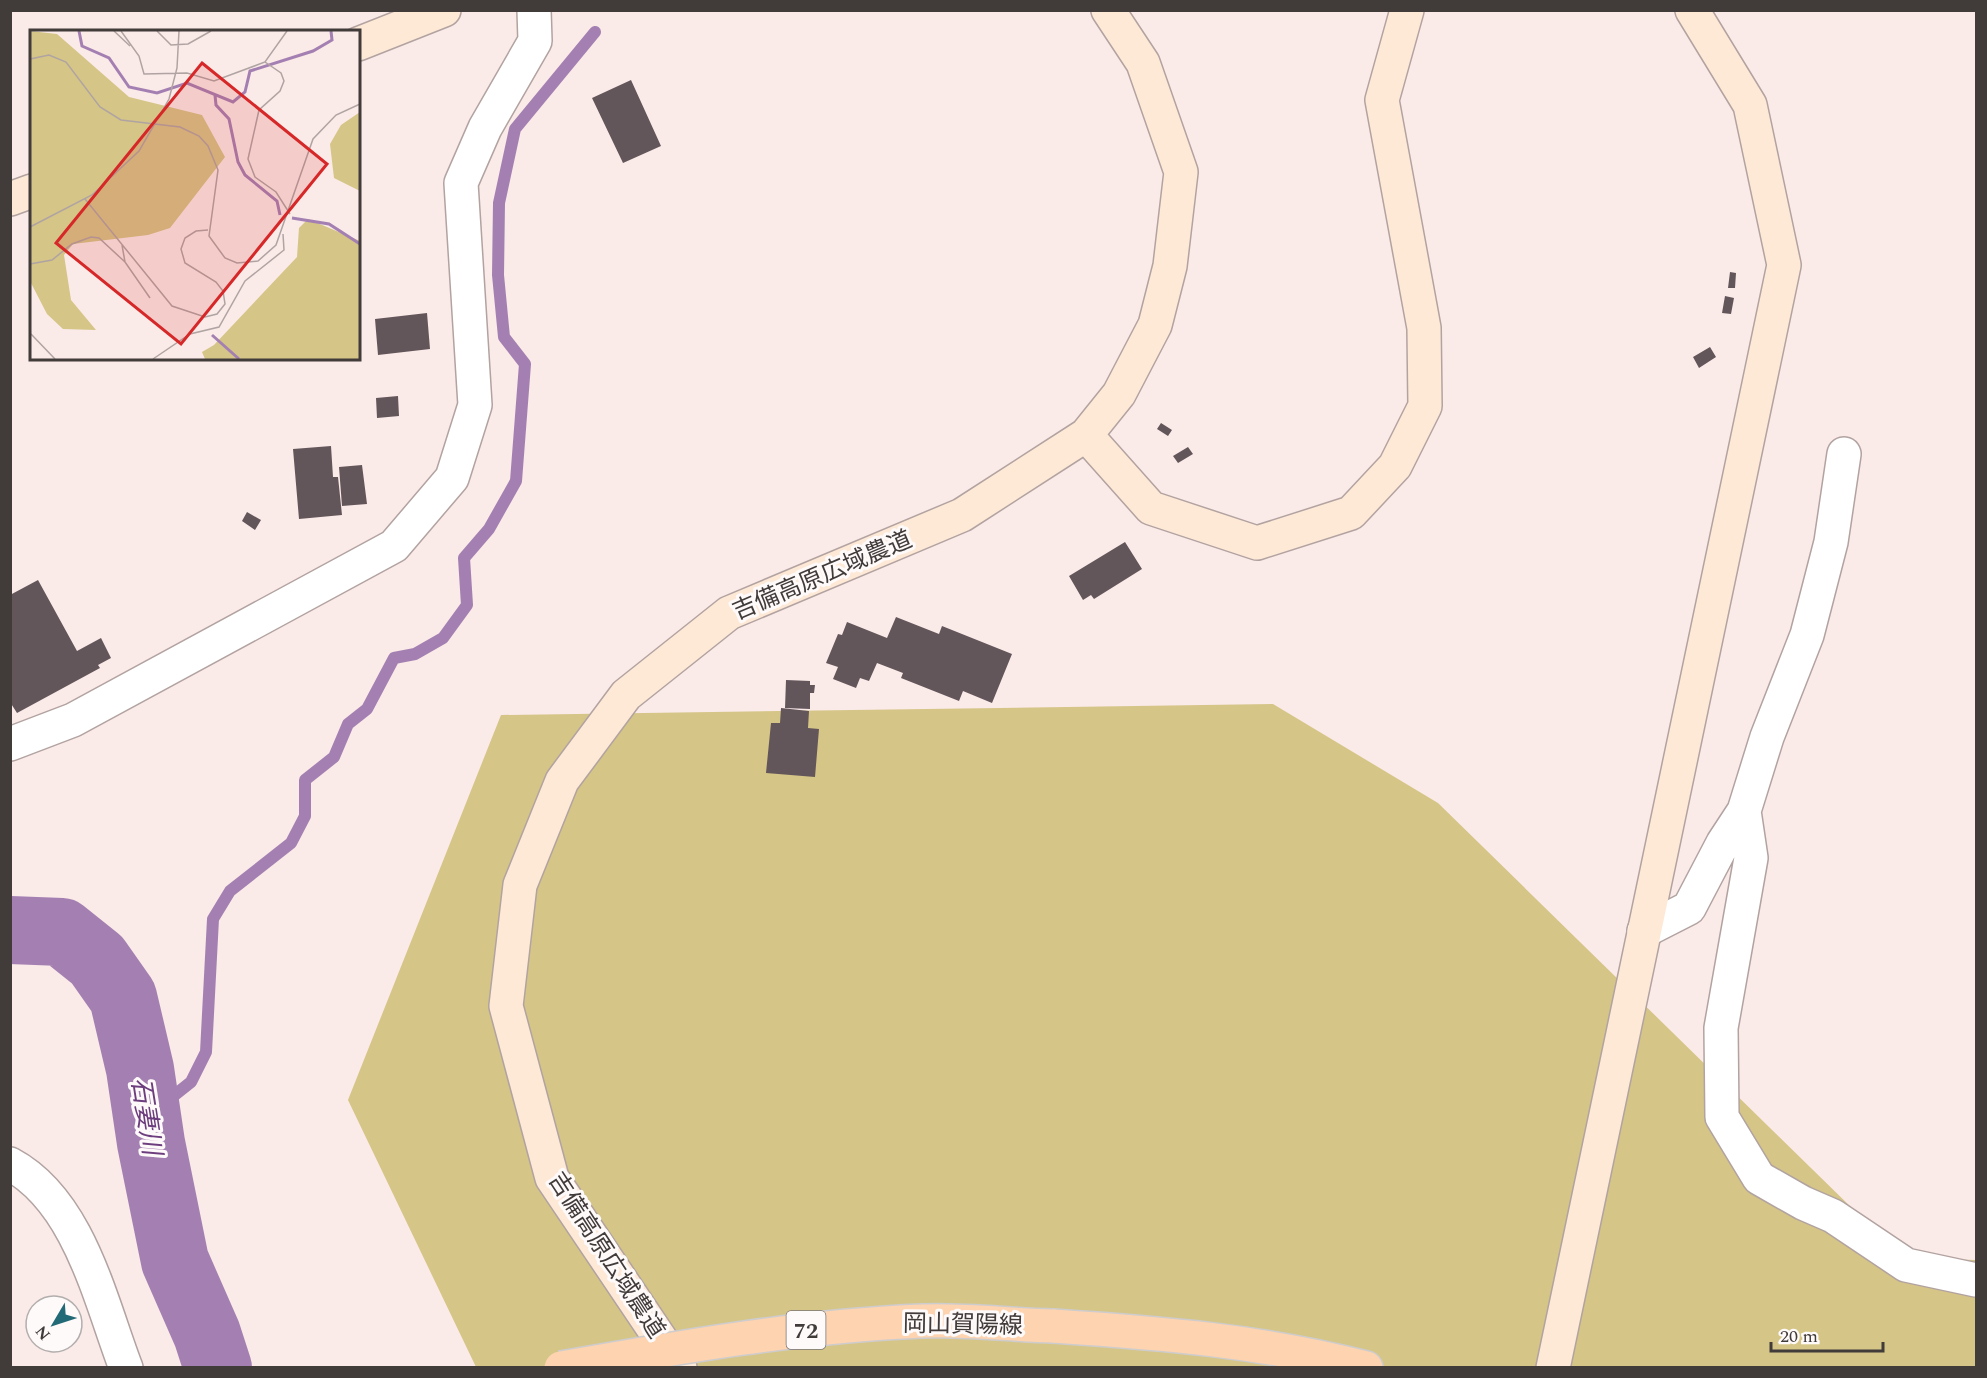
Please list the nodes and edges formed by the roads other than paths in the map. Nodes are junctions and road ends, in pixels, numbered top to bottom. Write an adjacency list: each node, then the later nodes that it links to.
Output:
1 (444, 10): 6 (street)
2 (534, 10): 11 (street)
3 (1108, 10): 9 (street, 吉備高原広域農道)
4 (1407, 10): 9 (street)
5 (1692, 10): 13 (street)
6 (360, 43)
7 (30, 192): 8 (street)
8 (10, 199)
9 (1086, 435): 18 (street, 吉備高原広域農道)
10 (1844, 454): 12 (street)
11 (10, 744)
12 (1744, 811): 13 (street); 15 (street)
13 (1644, 931): 20 (street)
14 (10, 1164): 16 (street)
15 (1977, 1280)
16 (126, 1368)
17 (561, 1368): 19 (main road, 岡山賀陽線 / 72, bridge)
18 (680, 1368)
19 (1366, 1368)
20 (1553, 1368)

